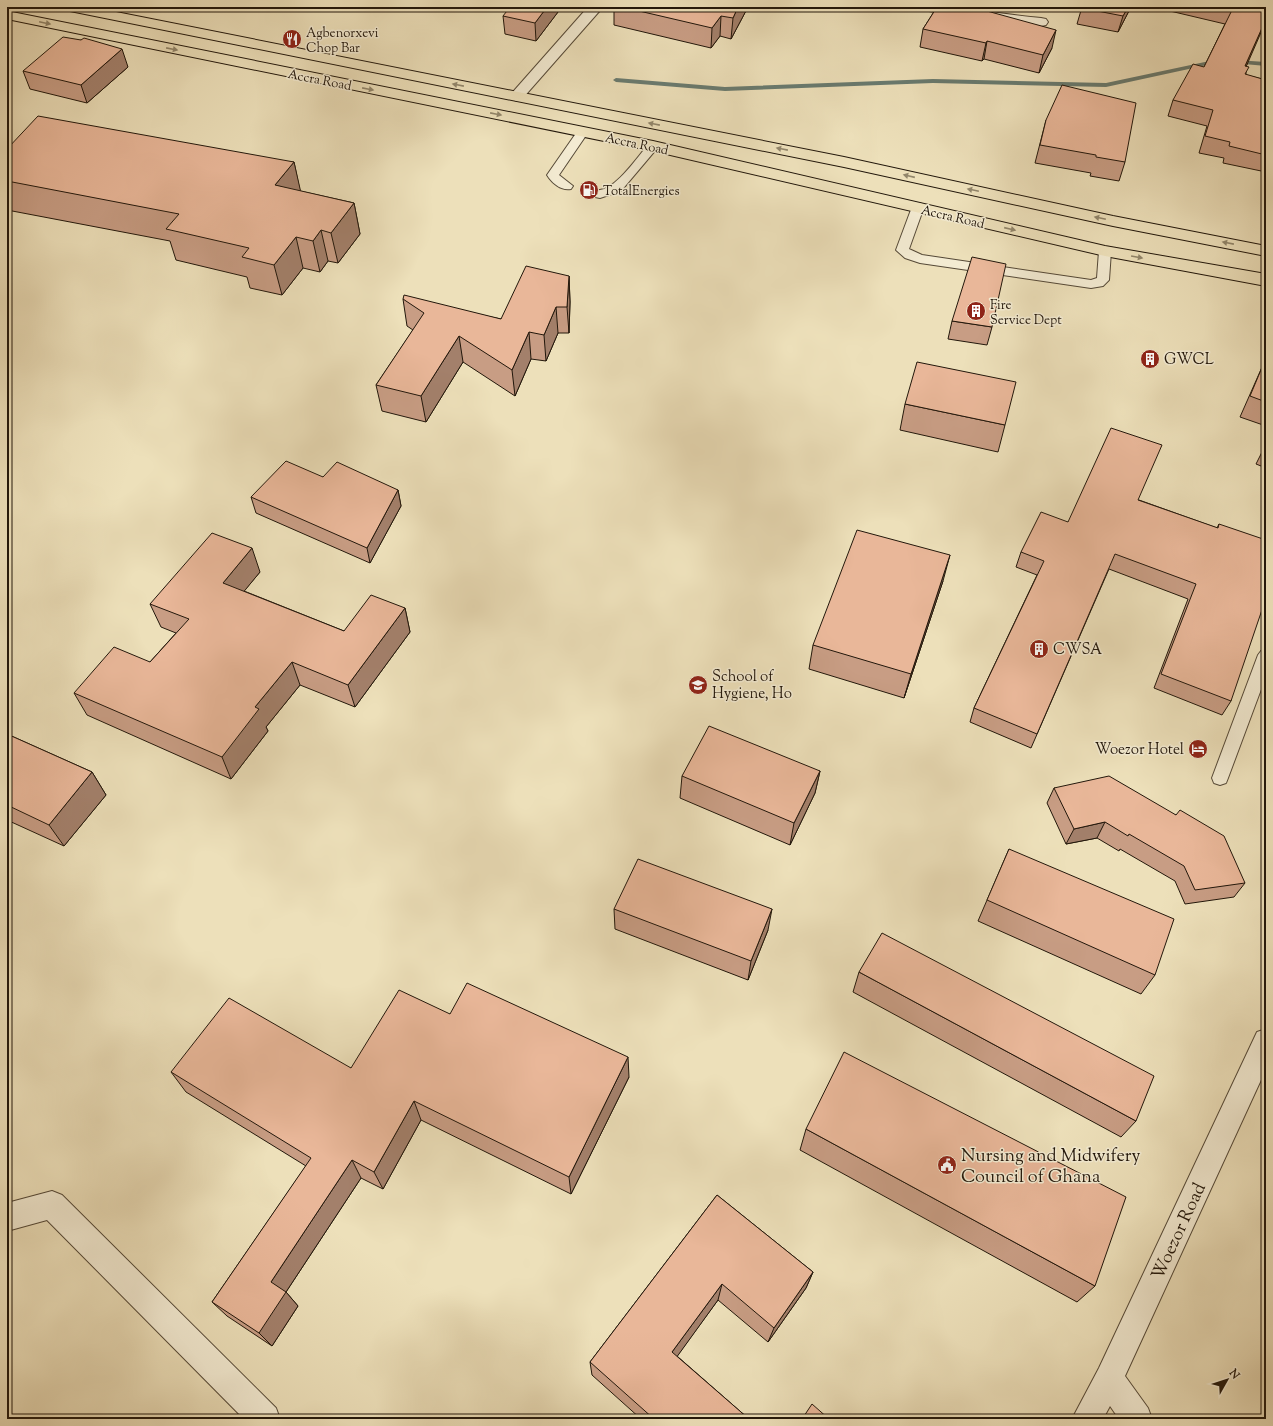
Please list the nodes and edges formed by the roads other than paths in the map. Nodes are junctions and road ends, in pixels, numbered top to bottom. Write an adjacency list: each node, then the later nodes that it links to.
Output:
1 (70, 7): 6 (main road, Accra Road, one-way to 1)
2 (596, 7): 6 (street)
3 (929, 7): 5 (street)
4 (7, 15): 7 (main road, Accra Road, one-way to 7)
5 (1041, 22)
6 (517, 96): 13 (main road, Accra Road, one-way to 6)
7 (582, 131): 8 (main road, Accra Road); 9 (lane)
8 (653, 146): 10 (lane); 11 (main road, Accra Road)
9 (567, 186)
10 (589, 192)
11 (918, 207): 12 (main road, Accra Road, one-way to 12); 12 (lane)
12 (1105, 251): 14 (main road, Accra Road, one-way to 14)
13 (1266, 251)
14 (1266, 280)
15 (1266, 655): 16 (lane)
16 (1220, 778)
17 (1266, 1041): 19 (street, Woezor Road)
18 (7, 1216): 20 (street)
19 (1109, 1378): 21 (street, Woezor Road); 22 (street)
20 (265, 1419)
21 (1087, 1419)
22 (1137, 1419)

